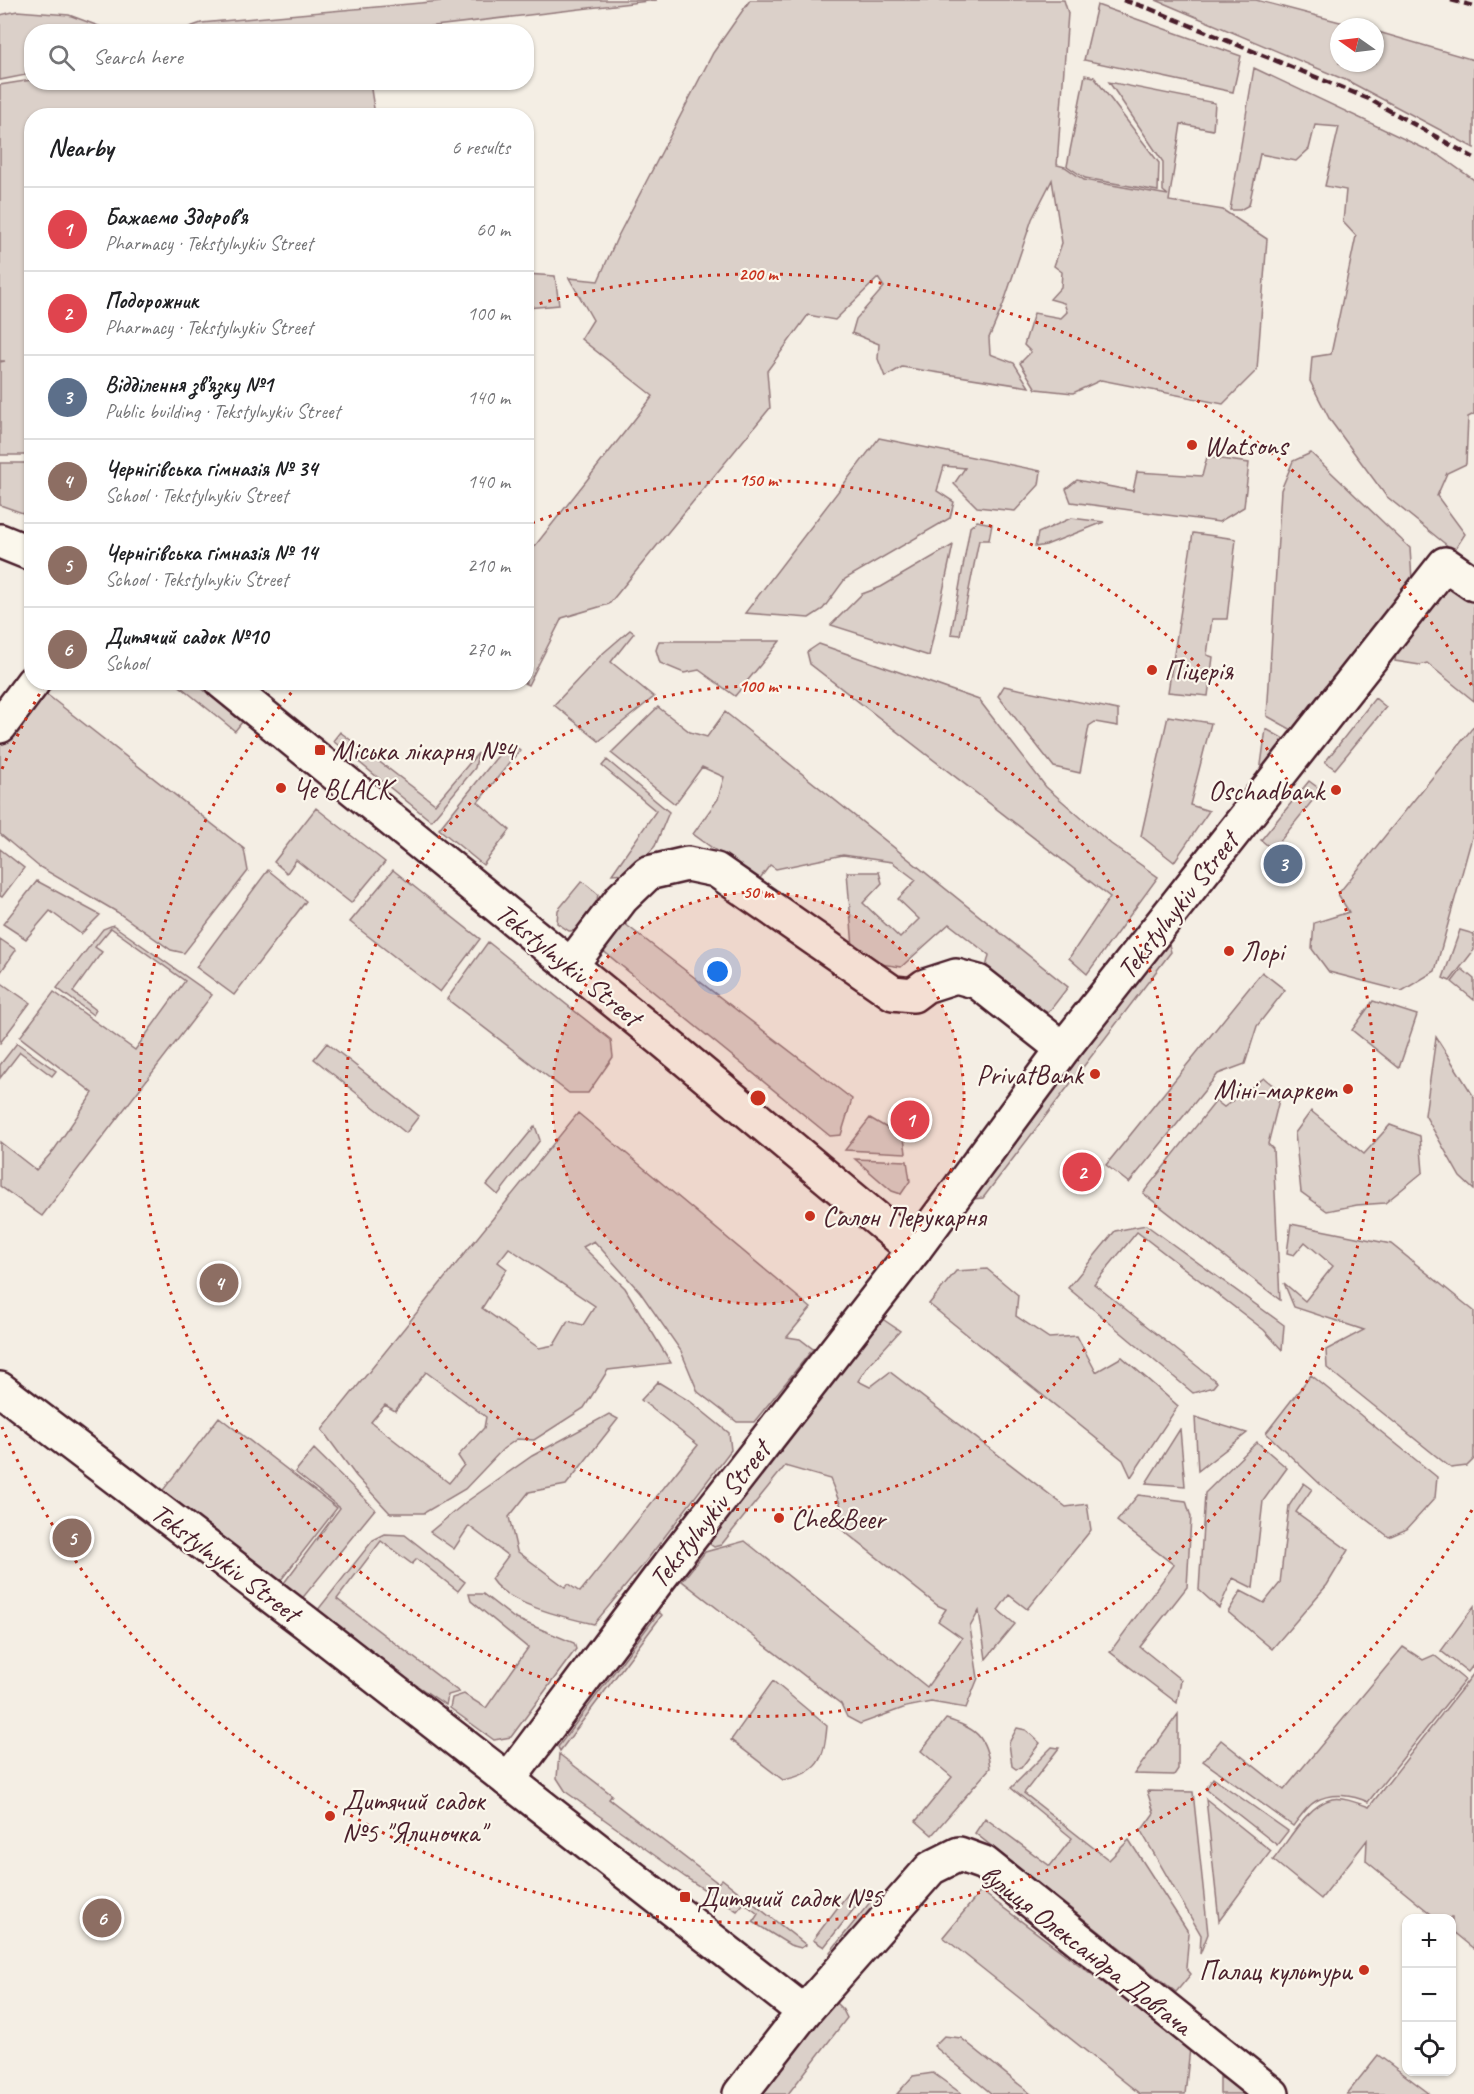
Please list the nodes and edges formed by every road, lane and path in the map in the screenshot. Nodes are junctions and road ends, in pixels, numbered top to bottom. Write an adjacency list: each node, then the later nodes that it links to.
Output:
1 (0, 542): 2 (street)
2 (24, 551)
3 (1474, 584): 8 (street, Tekstylnykiv Street)
4 (27, 690): 6 (street)
5 (232, 690): 7 (street, Tekstylnykiv Street)
6 (0, 726)
7 (571, 965): 8 (street); 9 (street, Tekstylnykiv Street)
8 (1063, 1049): 9 (street, Tekstylnykiv Street)
9 (914, 1250): 11 (street, Tekstylnykiv Street)
10 (0, 1389): 11 (street, Tekstylnykiv Street)
11 (508, 1780): 12 (street, Tekstylnykiv Street)
12 (804, 2012): 13 (street, вулиця Олександра Довгача); 14 (street, вулиця Олександра Довгача)
13 (740, 2094)
14 (1272, 2094)

